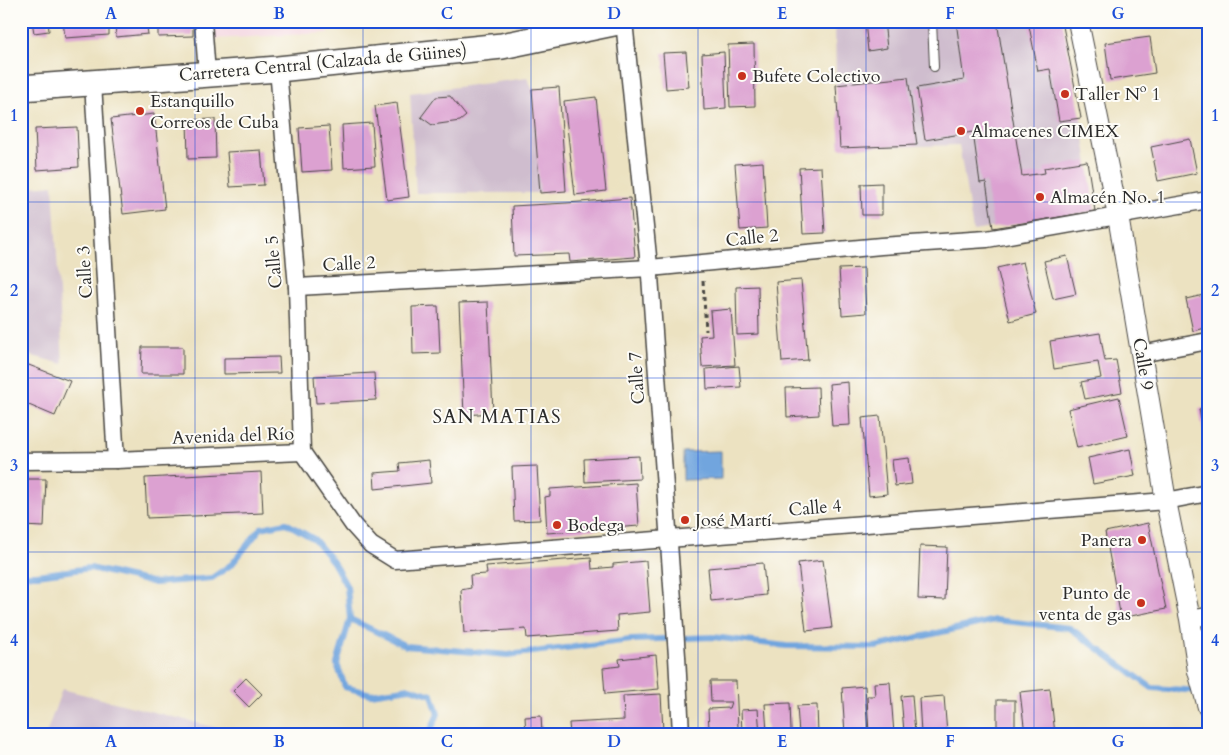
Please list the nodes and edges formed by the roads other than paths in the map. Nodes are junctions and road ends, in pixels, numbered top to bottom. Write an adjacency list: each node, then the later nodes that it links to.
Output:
1 (203, 21): 7 (street)
2 (623, 21): 6 (main road, Carretera Central (Calzada de Güines)); 12 (street, Calle 7)
3 (932, 21): 5 (lane)
4 (1078, 21): 11 (street, Calle 9)
5 (934, 67)
6 (278, 69): 7 (main road, Carretera Central (Calzada de Güines)); 13 (street, Calle 5)
7 (207, 74): 8 (main road, Carretera Central (Calzada de Güines))
8 (94, 83): 9 (main road, Carretera Central (Calzada de Güines)); 17 (street, Calle 3)
9 (21, 88)
10 (1208, 200): 11 (street, Calle 2)
11 (1118, 216): 12 (street, Calle 2); 15 (street, Calle 9)
12 (650, 268): 13 (street, Calle 2); 21 (street, Calle 7)
13 (297, 287): 16 (street, Calle 5)
14 (1208, 341): 15 (street)
15 (1141, 354): 20 (street, Calle 9)
16 (302, 452): 17 (street, Avenida del Río); 22 (street, Avenida del Río)
17 (116, 460): 18 (street, Avenida del Río)
18 (21, 461)
19 (1208, 493): 20 (street, Calle 4)
20 (1166, 501): 21 (street, Calle 4); 23 (street, Calle 9)
21 (668, 540): 22 (street, Calle 4); 25 (street, Calle 7)
22 (396, 560)
23 (1199, 618): 24 (street, Calle 9)
24 (1208, 707)
25 (680, 734)

